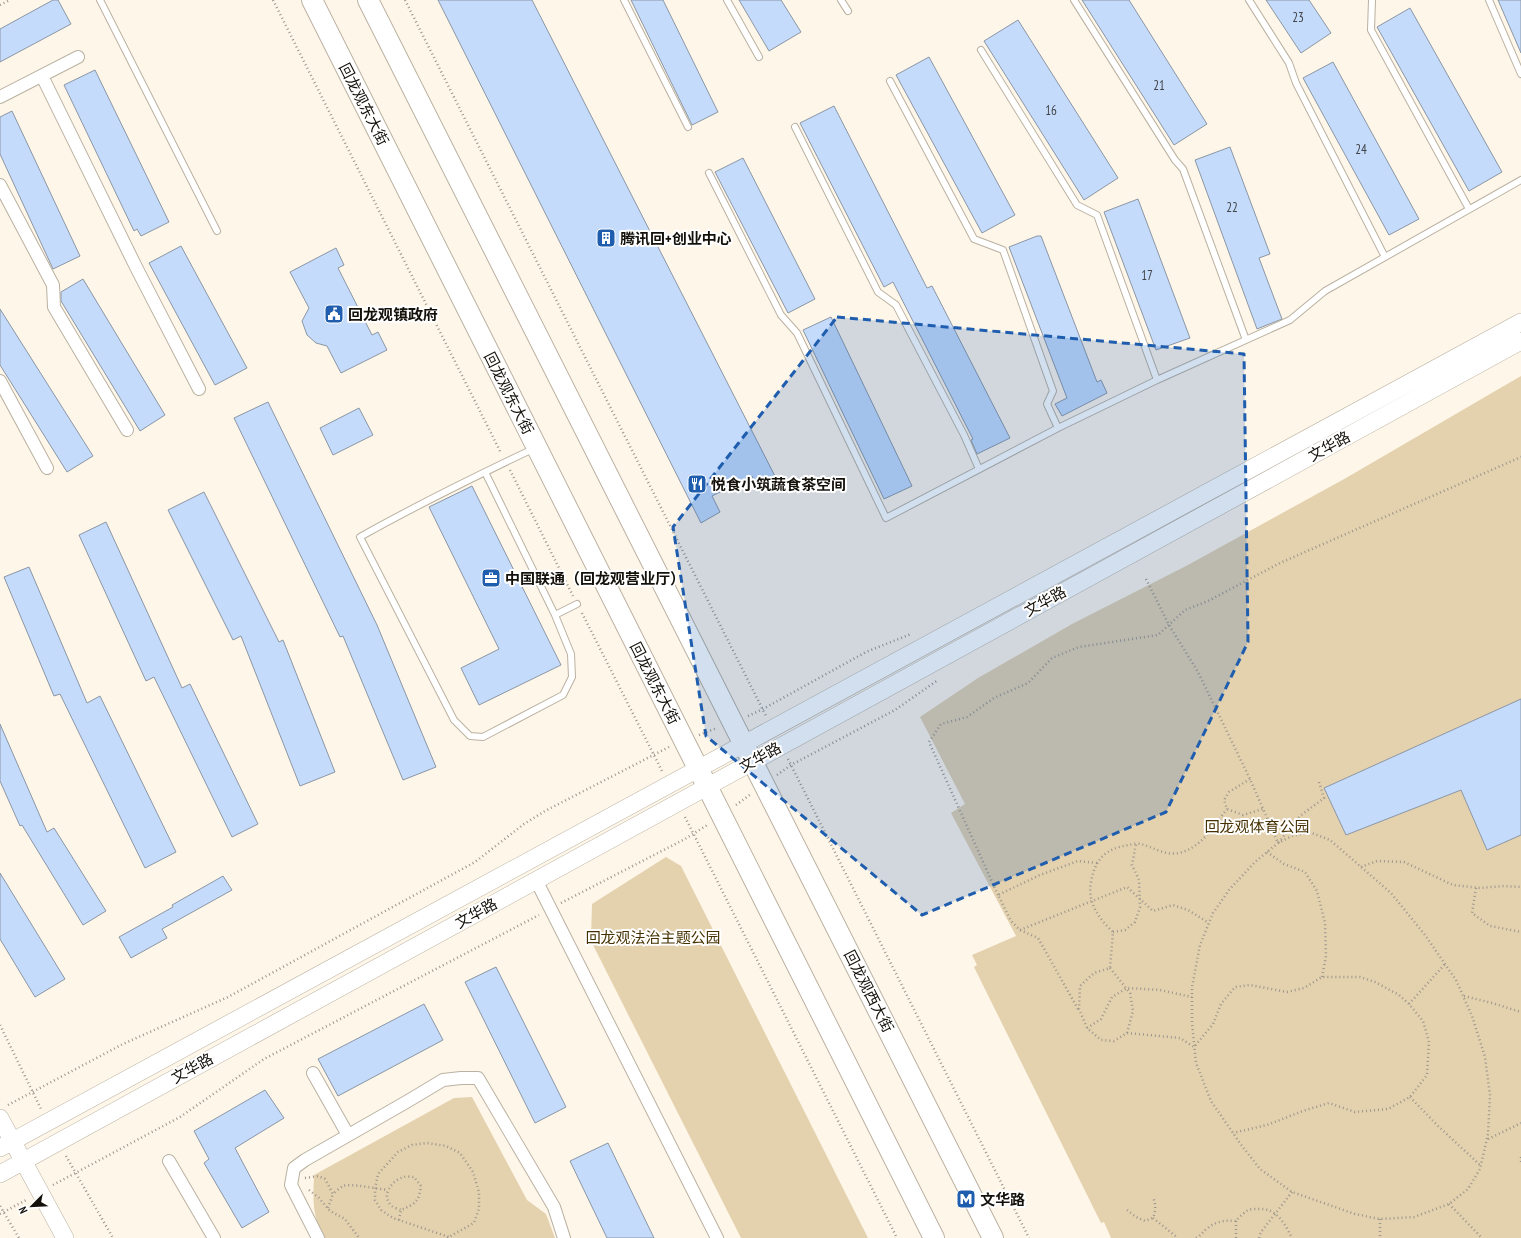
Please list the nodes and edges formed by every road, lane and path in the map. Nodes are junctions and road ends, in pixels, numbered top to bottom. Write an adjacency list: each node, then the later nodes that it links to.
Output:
1 (10, 0): 14 (path)
2 (100, 0): 29 (lane)
3 (273, 0): 41 (path)
4 (312, 0): 39 (main road, 回龙观东大街)
5 (368, 0): 51 (main road)
6 (405, 0): 49 (path)
7 (624, 0): 23 (lane)
8 (727, 0): 18 (lane)
9 (841, 0): 15 (lane)
10 (1074, 0): 32 (lane)
11 (1249, 0): 30 (lane)
12 (1372, 0): 28 (lane)
13 (1489, 0): 19 (lane)
14 (0, 5)
15 (848, 11)
16 (981, 50): 34 (lane)
17 (78, 57): 20 (street)
18 (759, 57)
19 (1521, 74)
20 (42, 76): 22 (street); 36 (street)
21 (890, 81): 37 (lane)
22 (0, 97)
23 (688, 127)
24 (795, 127): 43 (lane)
25 (709, 173): 43 (lane)
26 (1521, 180): 28 (lane)
27 (0, 185): 38 (street)
28 (1469, 209): 30 (lane)
29 (217, 231)
30 (1385, 257): 32 (lane)
31 (1521, 322): 51 (street, 文华路)
32 (1246, 340): 34 (lane)
33 (1521, 341): 51 (street, 文华路)
34 (1158, 380): 37 (lane)
35 (0, 381): 42 (street)
36 (199, 389)
37 (1058, 428): 43 (lane)
38 (127, 430)
39 (536, 447): 41 (lane); 53 (main road, 回龙观东大街)
40 (1521, 457): 48 (path)
41 (506, 462): 44 (lane); 46 (path)
42 (47, 468)
43 (979, 469)
44 (485, 472): 47 (lane); 47 (lane)
45 (1146, 579): 48 (path)
46 (577, 604): 47 (lane); 50 (path)
47 (555, 614)
48 (1170, 625): 54 (path); 70 (path)
49 (753, 690)
50 (648, 745)
51 (748, 753): 53 (street, 文华路); 56 (street, 文华路); 136 (main road, 回龙观西大街)
52 (643, 760): 94 (path)
53 (698, 769): 56 (main road, 回龙观东大街); 99 (street, 文华路)
54 (1250, 779): 58 (path); 59 (path)
55 (1319, 782): 62 (path)
56 (707, 786): 67 (street, 文华路); 135 (main road)
57 (801, 786): 137 (path)
58 (1227, 809): 59 (path); 63 (path)
59 (1263, 809): 62 (path)
60 (685, 839): 73 (path)
61 (696, 839): 134 (path)
62 (1278, 843): 64 (path); 66 (path)
63 (1136, 844): 65 (path); 71 (path)
64 (1266, 852): 74 (path); 80 (path)
65 (1097, 863): 70 (path); 72 (path)
66 (1361, 867): 69 (path); 78 (path)
67 (536, 880): 73 (street); 101 (street, 文华路)
68 (1521, 887): 69 (path)
69 (1476, 888): 77 (path)
70 (998, 895): 75 (path)
71 (1140, 899): 72 (path); 74 (path); 76 (path)
72 (1091, 902): 75 (path); 76 (path)
73 (551, 909): 105 (path); 133 (street)
74 (1209, 923): 83 (path)
75 (1020, 930): 85 (path)
76 (1113, 932): 79 (path)
77 (1521, 932)
78 (1445, 963): 82 (path); 84 (path)
79 (1110, 968): 81 (path); 85 (path)
80 (1322, 977): 84 (path); 90 (path)
81 (1126, 988): 83 (path); 88 (path); 89 (path)
82 (1463, 996): 86 (path); 98 (path)
83 (1192, 997): 90 (path)
84 (1409, 1004): 93 (path)
85 (1079, 1009): 88 (path)
86 (1521, 1012)
87 (0, 1025): 92 (path)
88 (1087, 1028): 89 (path)
89 (1127, 1033): 90 (path)
90 (1194, 1047): 96 (path)
91 (313, 1073): 97 (street)
92 (28, 1083)
93 (1410, 1097): 96 (path); 104 (path)
94 (3, 1112): 99 (street)
95 (1521, 1123): 98 (path)
96 (1233, 1133): 112 (path)
97 (348, 1135): 129 (street); 132 (street)
98 (1487, 1139): 104 (path)
99 (6, 1145): 101 (street)
100 (1521, 1158): 103 (path)
101 (23, 1161): 106 (street, 文华路); 126 (street)
102 (169, 1161): 128 (street)
103 (1521, 1163)
104 (1481, 1166): 115 (path)
105 (83, 1170)
106 (0, 1174)
107 (305, 1178): 113 (path)
108 (80, 1181): 127 (path)
109 (305, 1188): 117 (path)
110 (375, 1189): 111 (path); 113 (path); 123 (path); 131 (path)
111 (388, 1190): 118 (path); 118 (path)
112 (1292, 1192): 120 (path); 122 (path)
113 (333, 1194): 117 (path)
114 (1152, 1197): 121 (path)
115 (1449, 1204): 122 (path); 144 (path)
116 (0, 1206): 125 (path)
117 (328, 1208): 130 (path)
118 (401, 1210): 123 (path)
119 (1128, 1210): 121 (path)
120 (1276, 1214): 124 (path); 141 (path); 142 (path)
121 (1153, 1218): 138 (path)
122 (1380, 1219): 143 (path)
123 (399, 1220): 131 (path)
124 (1236, 1220): 139 (path); 140 (path)
125 (19, 1238)
126 (65, 1238)
127 (113, 1238)
128 (214, 1238)
129 (318, 1238)
130 (359, 1238)
131 (448, 1238)
132 (564, 1238)
133 (717, 1238)
134 (897, 1238)
135 (934, 1238)
136 (993, 1238)
137 (1029, 1238)
138 (1178, 1238)
139 (1196, 1238)
140 (1236, 1238)
141 (1259, 1238)
142 (1292, 1238)
143 (1380, 1238)
144 (1482, 1238)

